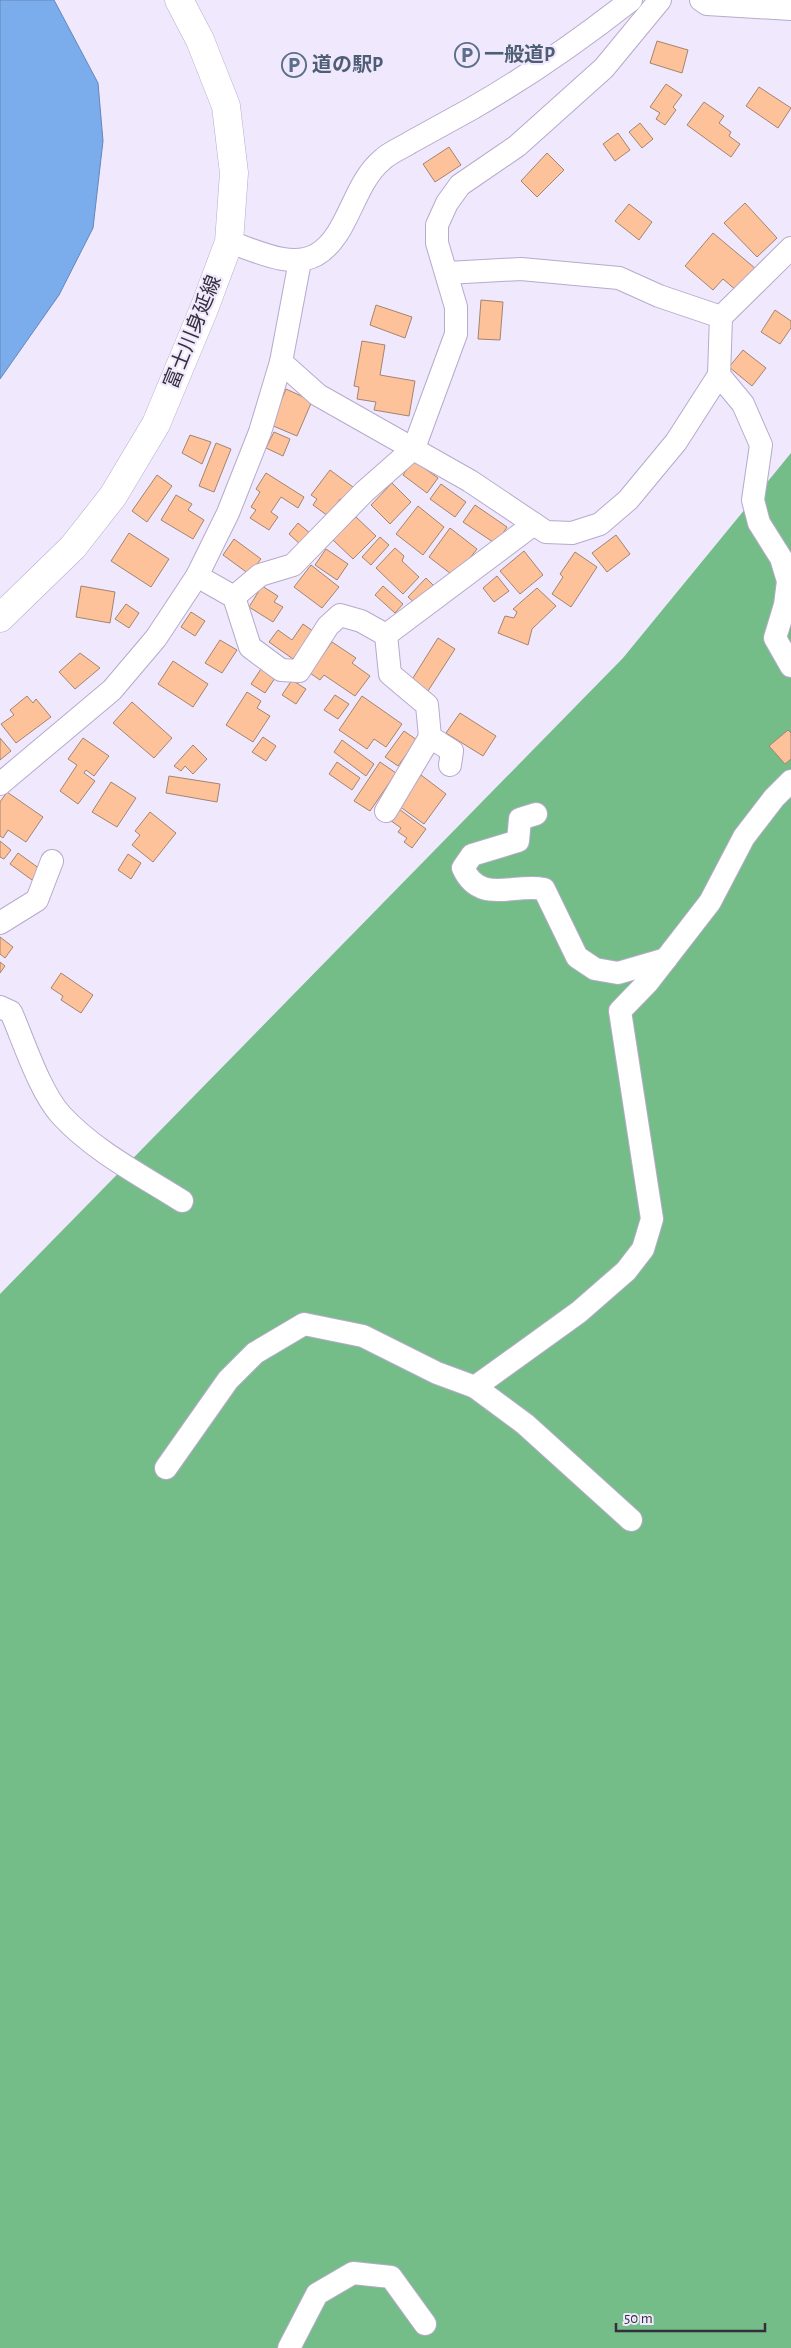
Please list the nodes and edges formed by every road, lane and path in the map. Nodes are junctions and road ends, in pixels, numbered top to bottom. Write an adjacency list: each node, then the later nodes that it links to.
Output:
1 (179, 0): 6 (main road, 富士川身延線)
2 (631, 0): 8 (street)
3 (660, 0): 9 (street)
4 (701, 0): 5 (street)
5 (791, 9)
6 (229, 242): 8 (street); 17 (main road, 富士川身延線)
7 (791, 248): 10 (street)
8 (300, 261): 11 (street)
9 (447, 274): 10 (street); 13 (street)
10 (721, 317): 12 (street)
11 (281, 362): 13 (street); 15 (street)
12 (719, 375): 14 (street); 19 (street)
13 (414, 448): 14 (street); 16 (street)
14 (534, 524): 18 (street)
15 (197, 576): 16 (street); 23 (street)
16 (234, 597): 18 (street)
17 (0, 618)
18 (386, 635): 20 (street)
19 (791, 666)
20 (430, 737): 21 (street); 24 (street)
21 (450, 766)
22 (791, 781): 28 (street)
23 (0, 784)
24 (386, 811)
25 (536, 814): 28 (street)
26 (52, 861): 27 (street)
27 (0, 923)
28 (666, 959): 31 (street)
29 (0, 1007): 30 (street)
30 (182, 1201)
31 (475, 1387): 32 (street); 33 (street)
32 (166, 1468)
33 (631, 1520)
34 (425, 2324): 35 (street)
35 (289, 2348)

